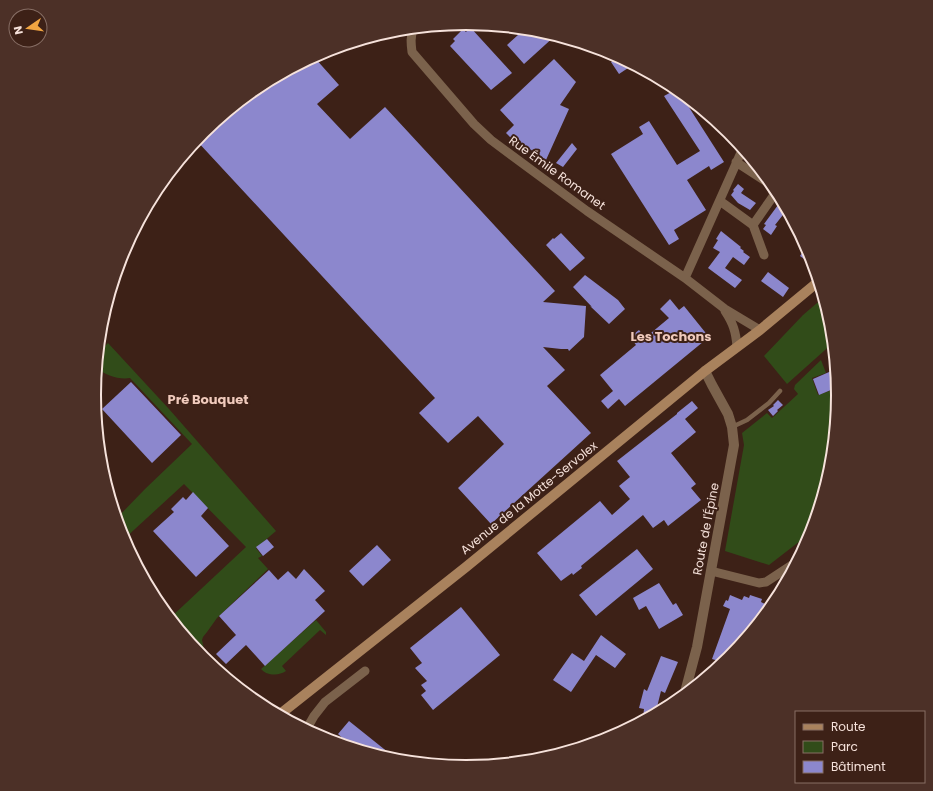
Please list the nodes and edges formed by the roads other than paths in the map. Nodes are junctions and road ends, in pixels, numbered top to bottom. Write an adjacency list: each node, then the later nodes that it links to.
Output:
1 (412, 34): 9 (street, Rue Émile Romanet)
2 (740, 154): 3 (street)
3 (736, 162): 4 (street); 6 (street)
4 (759, 177)
5 (773, 197): 7 (street)
6 (720, 201): 7 (street); 9 (street)
7 (752, 225): 8 (street)
8 (764, 256)
9 (685, 278): 13 (street, Rue Émile Romanet)
10 (814, 281): 12 (main road, Avenue de la Motte-Servolex)
11 (815, 284): 12 (main road, Avenue de la Motte-Servolex)
12 (795, 301): 14 (main road, Avenue de la Motte-Servolex)
13 (725, 310): 14 (street, Rue Émile Romanet); 15 (street, Rue Émile Romanet)
14 (760, 330): 15 (main road, Avenue de la Motte-Servolex)
15 (737, 347): 16 (main road, Avenue de la Motte-Servolex)
16 (705, 371): 18 (street, Route de l'Épine); 23 (main road, Avenue de la Motte-Servolex)
17 (780, 392): 18 (lane)
18 (732, 427): 20 (street, Route de l'Épine)
19 (789, 567): 20 (street)
20 (711, 571): 22 (street, Route de l'Épine)
21 (365, 671): 24 (street)
22 (686, 687)
23 (284, 712)
24 (309, 725)

